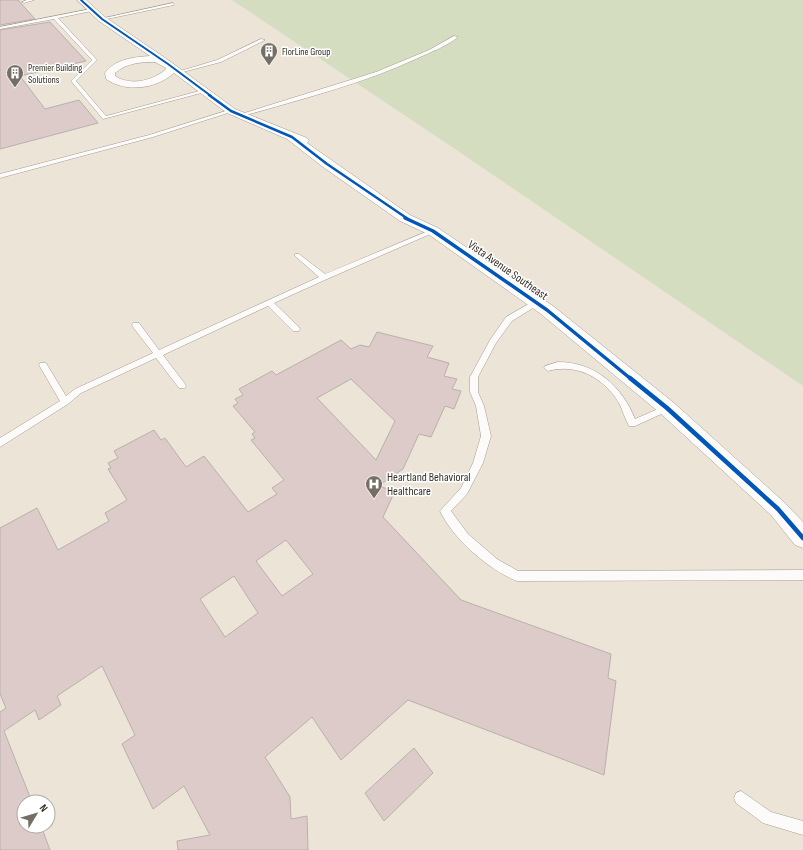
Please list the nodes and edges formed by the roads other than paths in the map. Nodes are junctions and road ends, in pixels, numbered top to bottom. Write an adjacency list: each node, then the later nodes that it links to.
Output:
1 (32, 0): 3 (lane)
2 (81, 0): 5 (street, Vista Avenue Southeast)
3 (24, 2)
4 (173, 4): 7 (lane)
5 (91, 10): 6 (lane); 7 (street, Vista Avenue Southeast)
6 (55, 17): 8 (lane); 13 (lane)
7 (102, 19): 11 (street, Vista Avenue Southeast)
8 (0, 28)
9 (456, 37): 14 (lane)
10 (263, 40): 12 (lane)
11 (168, 64): 11 (street, Vista Avenue Southeast); 12 (street, Vista Avenue Southeast)
12 (179, 72): 13 (street, Vista Avenue Southeast)
13 (204, 91): 14 (street, Vista Avenue Southeast)
14 (236, 113): 15 (lane); 16 (street, Vista Avenue Southeast)
15 (0, 176)
16 (433, 231): 18 (lane); 20 (street, Vista Avenue Southeast)
17 (297, 255): 18 (lane)
18 (324, 277): 19 (lane)
19 (269, 302): 22 (lane); 23 (lane)
20 (537, 303): 28 (street, Vista Avenue Southeast); 31 (lane)
21 (136, 325): 23 (lane)
22 (296, 329)
23 (158, 354): 26 (lane); 27 (lane)
24 (43, 365): 27 (lane)
25 (548, 368): 28 (lane)
26 (182, 386)
27 (65, 402): 29 (lane)
28 (667, 408): 30 (street, Vista Avenue Southeast)
29 (0, 443)
30 (803, 538)
31 (803, 575)
32 (741, 798): 33 (lane)
33 (803, 828)

